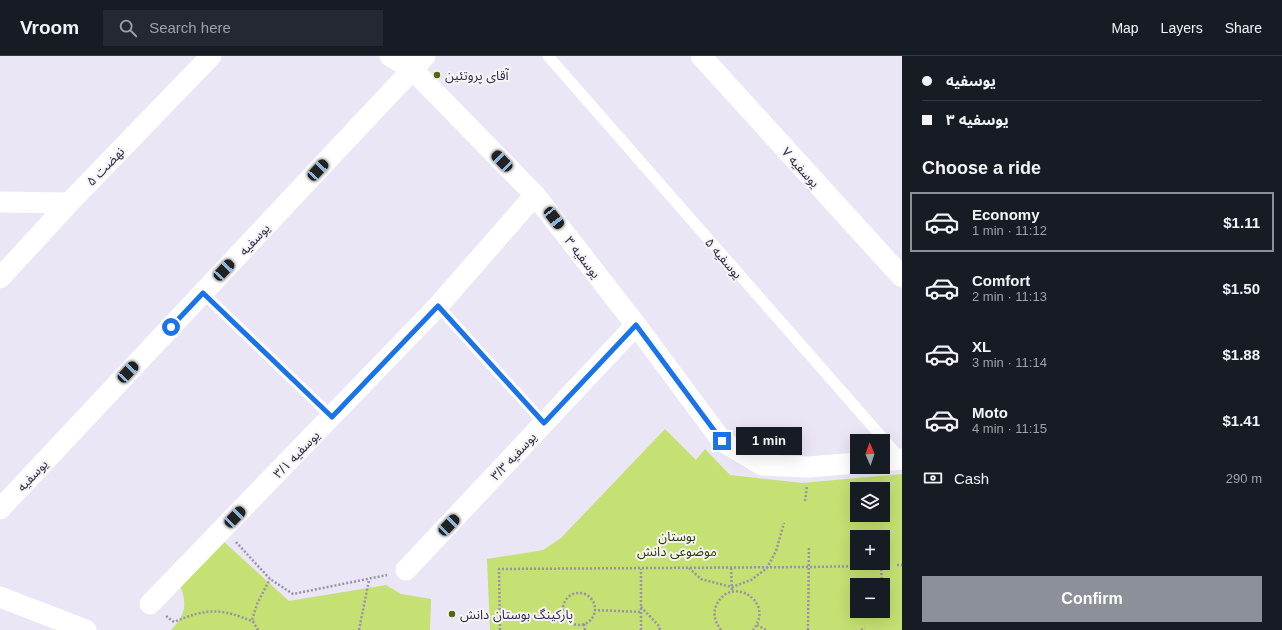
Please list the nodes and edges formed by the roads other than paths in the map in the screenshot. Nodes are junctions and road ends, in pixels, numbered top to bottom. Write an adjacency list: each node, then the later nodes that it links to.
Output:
1 (211, 56): 8 (street, نهضت ۵)
2 (390, 56): 5 (street, یوسفیه ۳)
3 (548, 56): 16 (lane, یوسفیه ۵)
4 (701, 56): 9 (street, یوسفیه ۷)
5 (419, 63): 6 (street, یوسفیه ۳); 11 (street, یوسفیه)
6 (535, 195): 12 (street, یوسفیه ۳/۱); 13 (street, یوسفیه ۳)
7 (0, 202): 8 (street)
8 (69, 204): 10 (street, نهضت ۵)
9 (902, 277)
10 (0, 278)
11 (203, 293): 14 (lane); 18 (street, یوسفیه)
12 (438, 306): 14 (street, یوسفیه ۳/۱); 15 (lane)
13 (636, 325): 15 (street, یوسفیه ۳/۳); 17 (street, یوسفیه ۳)
14 (332, 417): 21 (street, یوسفیه ۳/۱)
15 (544, 423): 19 (street, یوسفیه ۳/۳)
16 (895, 460)
17 (850, 464)
18 (0, 509)
19 (406, 570)
20 (0, 597): 22 (street)
21 (150, 604)
22 (86, 630)

